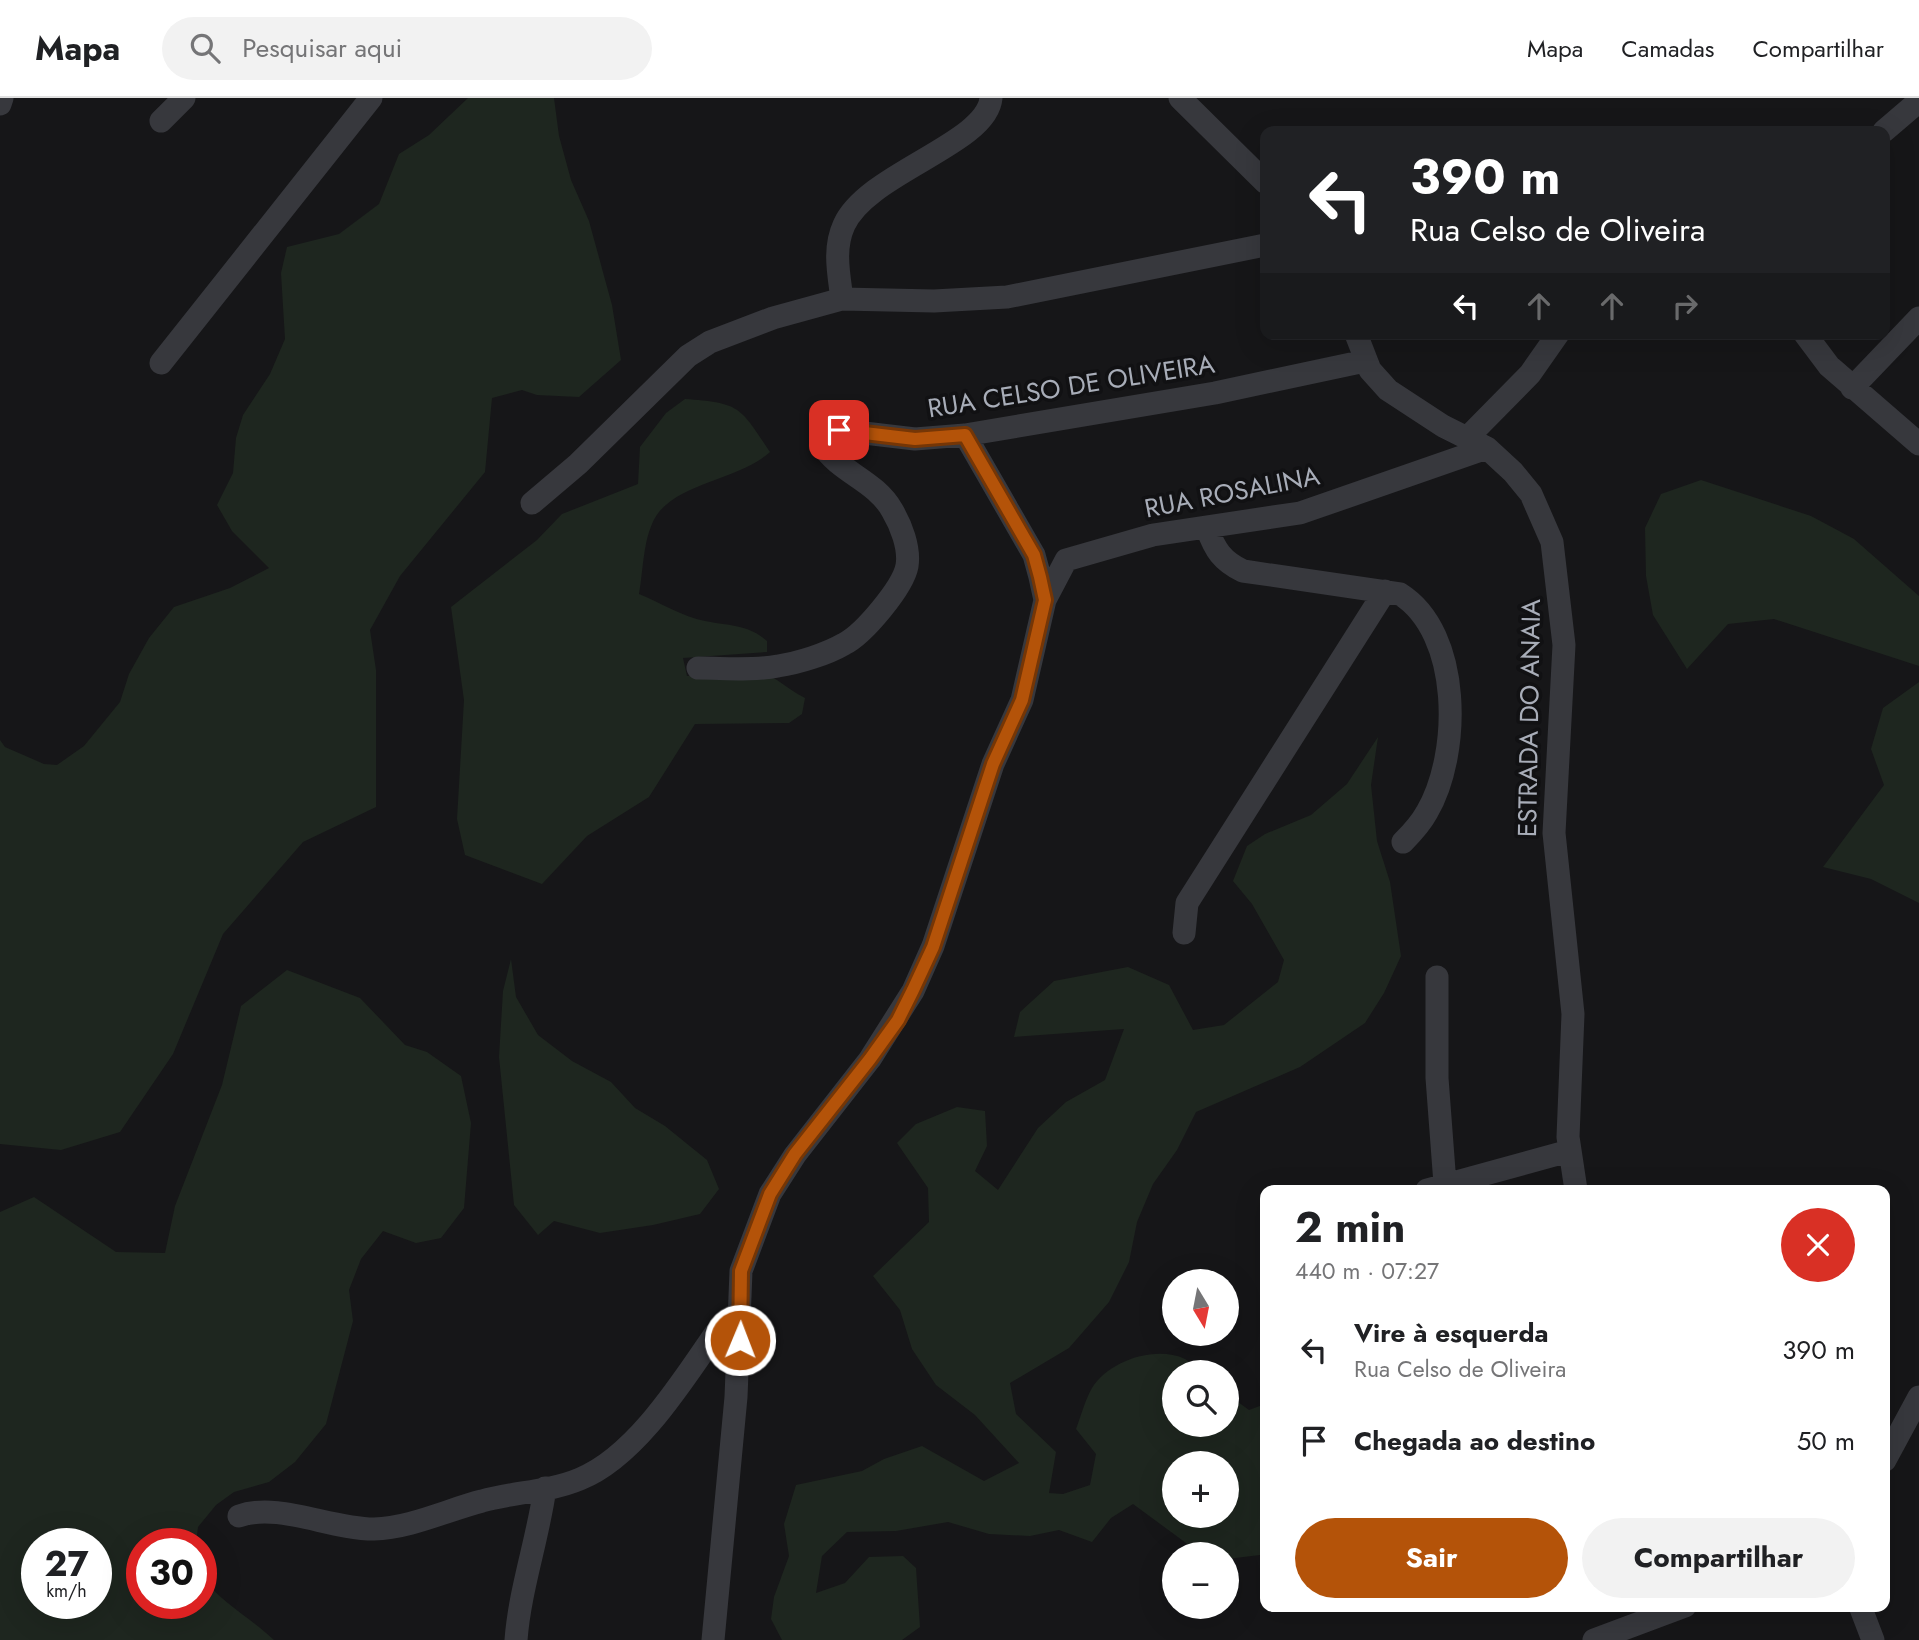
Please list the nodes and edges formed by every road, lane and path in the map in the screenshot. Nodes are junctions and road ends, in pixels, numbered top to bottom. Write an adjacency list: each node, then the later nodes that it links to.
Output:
1 (2, 98): 7 (street)
2 (184, 98): 8 (street)
3 (371, 98): 18 (street)
4 (990, 98): 12 (street)
5 (1180, 98): 10 (street)
6 (1919, 101): 9 (street)
7 (0, 104)
8 (161, 121)
9 (1890, 126)
10 (1260, 177)
11 (1260, 246): 12 (street)
12 (842, 299): 23 (street)
13 (1919, 318): 19 (street)
14 (1358, 340): 17 (street, ESTRADA DO ANAIA)
15 (1554, 340): 21 (street)
16 (1810, 340): 19 (street)
17 (1366, 361): 20 (street, RUA CELSO DE OLIVEIRA); 21 (street, ESTRADA DO ANAIA)
18 (162, 363)
19 (1852, 388): 22 (street)
20 (965, 435): 25 (street); 29 (street, RUA CELSO DE OLIVEIRA)
21 (1477, 443): 24 (street, RUA ROSALINA); 33 (street, ESTRADA DO ANAIA)
22 (1919, 444)
23 (532, 503)
24 (1207, 528): 26 (street, RUA ROSALINA); 27 (street)
25 (1034, 555): 26 (street, RUA ROSALINA); 28 (street)
26 (1066, 560): 28 (street)
27 (1385, 591): 30 (street); 31 (street)
28 (1045, 600): 37 (street)
29 (698, 668)
30 (1403, 842)
31 (1184, 933)
32 (1437, 976): 34 (street)
33 (1569, 1151): 35 (street); 36 (street, ESTRADA DO ANAIA)
34 (1436, 1185)
35 (1443, 1185)
36 (1575, 1185)
37 (741, 1319): 40 (street); 45 (street)
38 (1919, 1398): 39 (street)
39 (1890, 1451)
40 (545, 1488): 41 (street); 44 (street)
41 (239, 1516)
42 (1669, 1612): 46 (street)
43 (1862, 1612): 47 (street)
44 (516, 1640)
45 (713, 1640)
46 (1594, 1640)
47 (1873, 1640)

